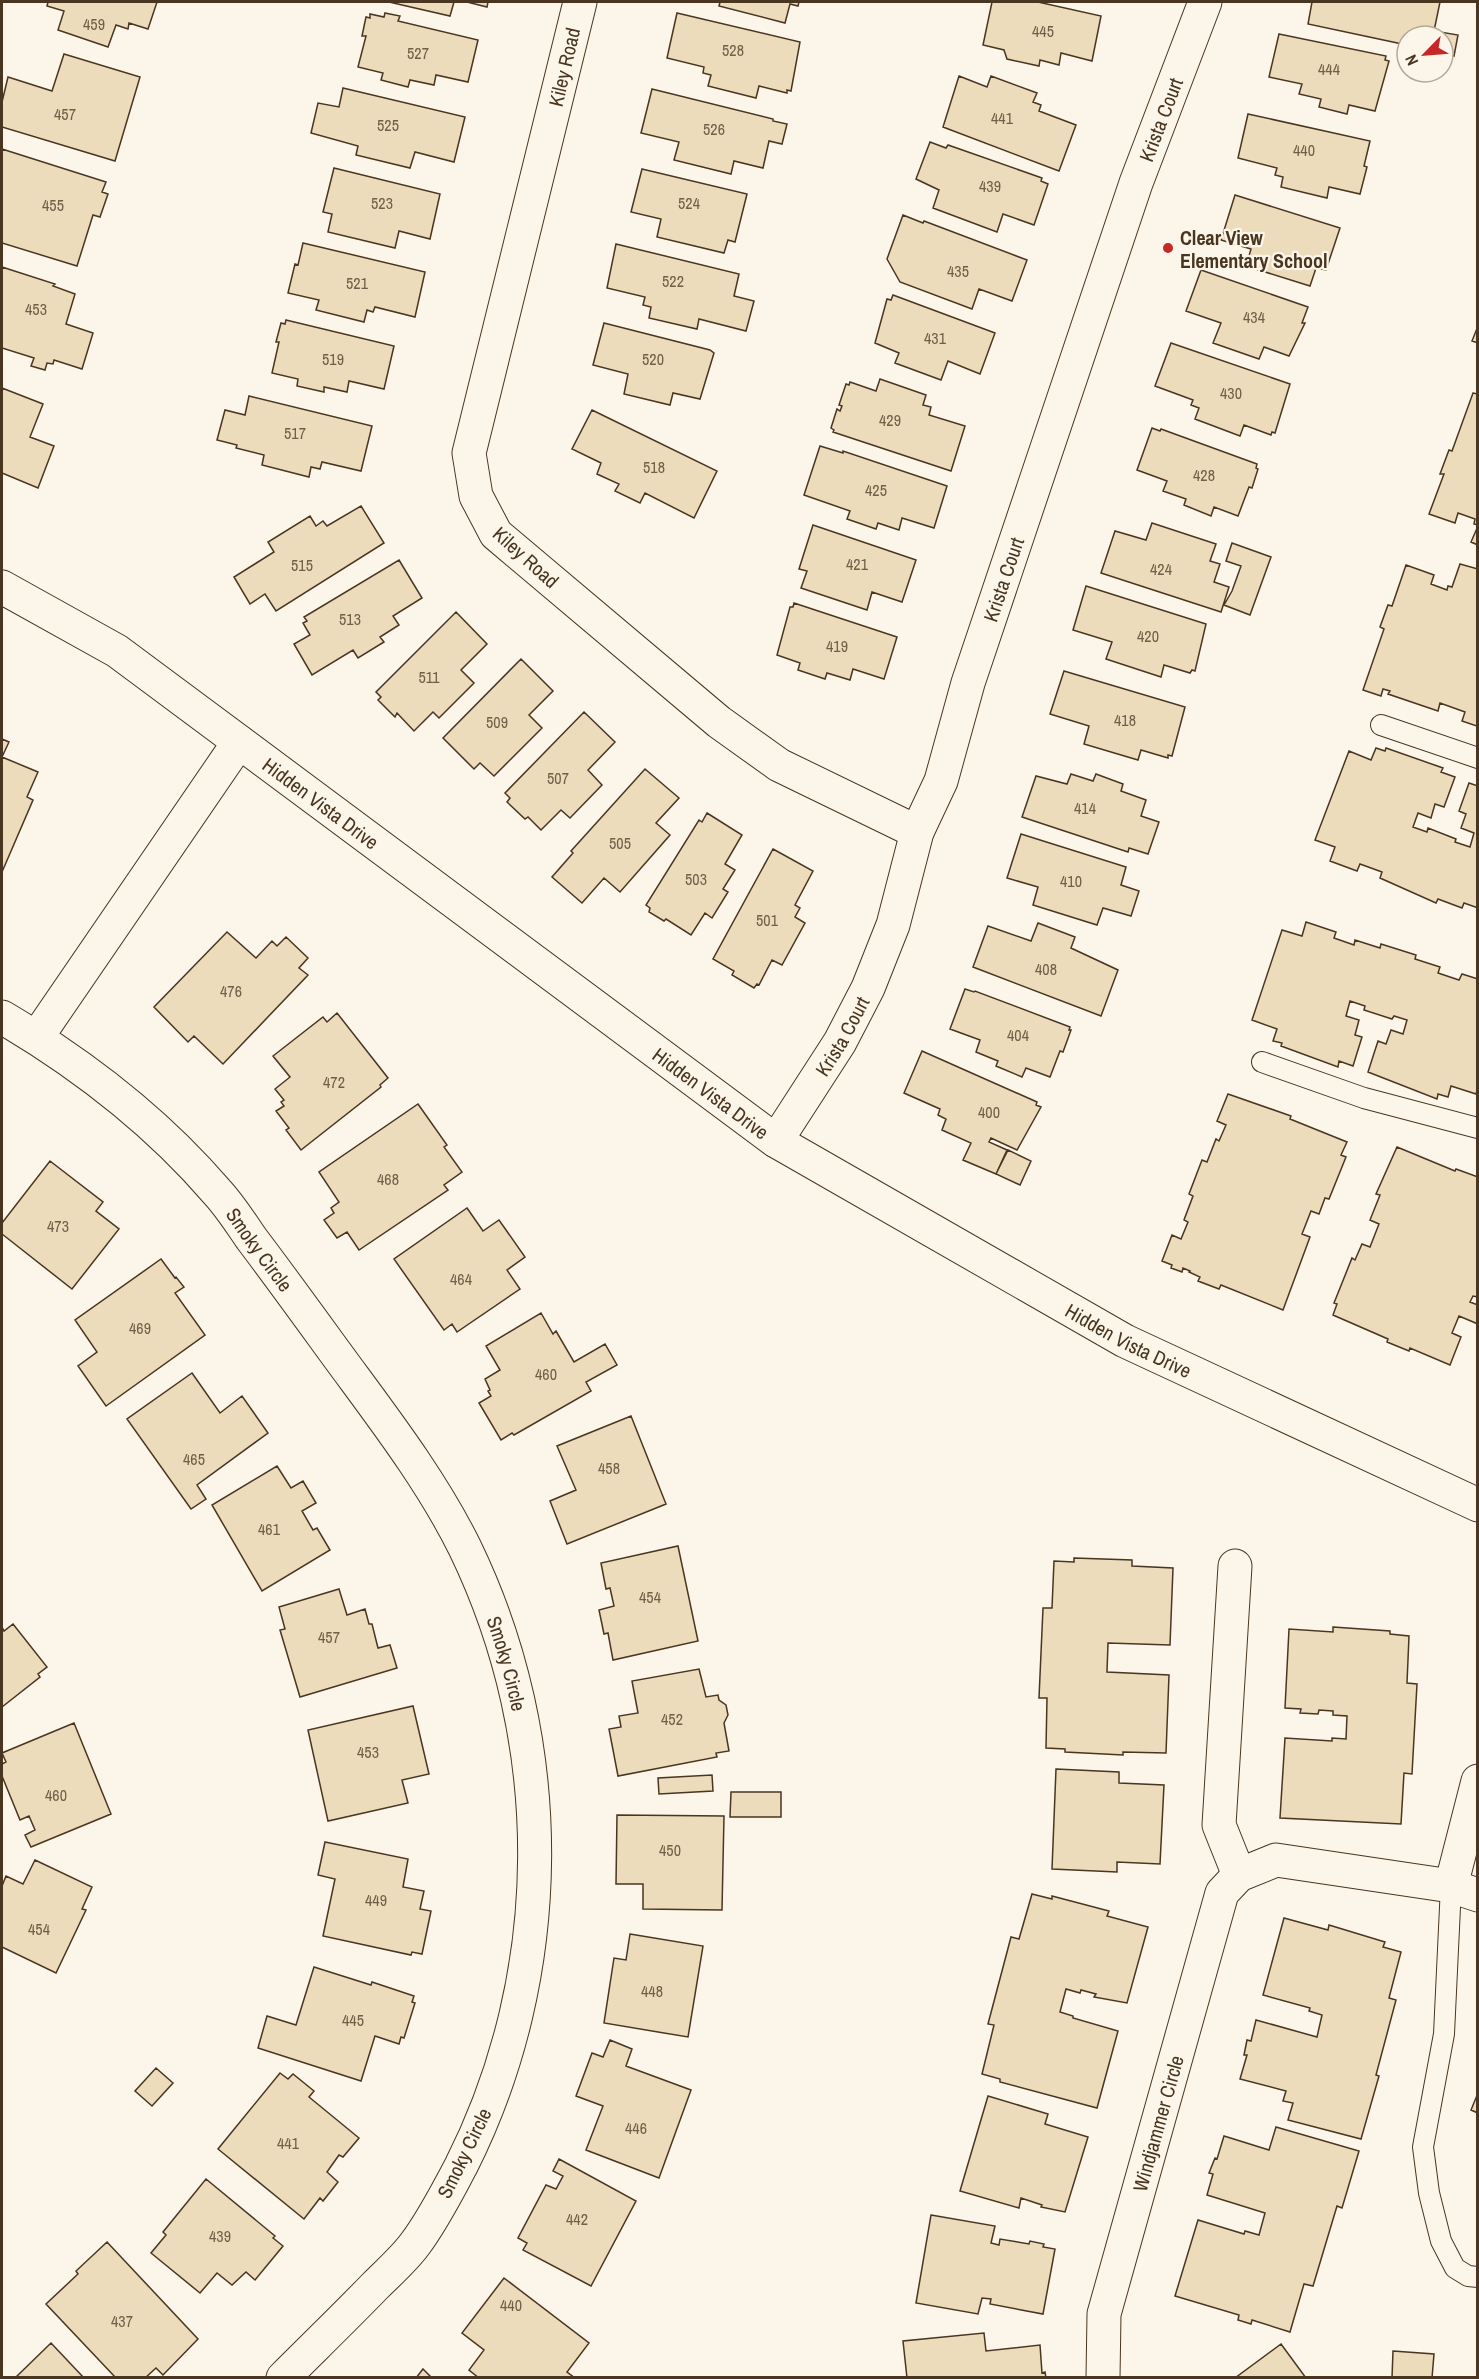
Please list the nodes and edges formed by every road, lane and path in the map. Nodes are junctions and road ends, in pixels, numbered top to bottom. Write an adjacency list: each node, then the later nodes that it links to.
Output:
1 (580, 2): 7 (street, Kiley Road)
2 (1205, 2): 7 (street, Krista Court)
3 (2, 587): 5 (street, Hidden Vista Drive)
4 (1381, 725): 6 (lane)
5 (238, 742): 9 (street); 12 (street, Hidden Vista Drive)
6 (1478, 758)
7 (917, 832): 12 (street, Krista Court)
8 (2, 1017): 9 (street, Smoky Circle)
9 (37, 1037): 19 (street, Smoky Circle)
10 (1262, 1062): 11 (lane)
11 (1478, 1128)
12 (776, 1141): 13 (street, Hidden Vista Drive)
13 (1478, 1505)
14 (1235, 1566): 16 (street)
15 (1478, 1781): 17 (street)
16 (1239, 1875): 17 (street, Windjammer Circle); 20 (street, Windjammer Circle)
17 (1464, 1890): 18 (lane)
18 (1478, 2277)
19 (283, 2378)
20 (1103, 2378)

